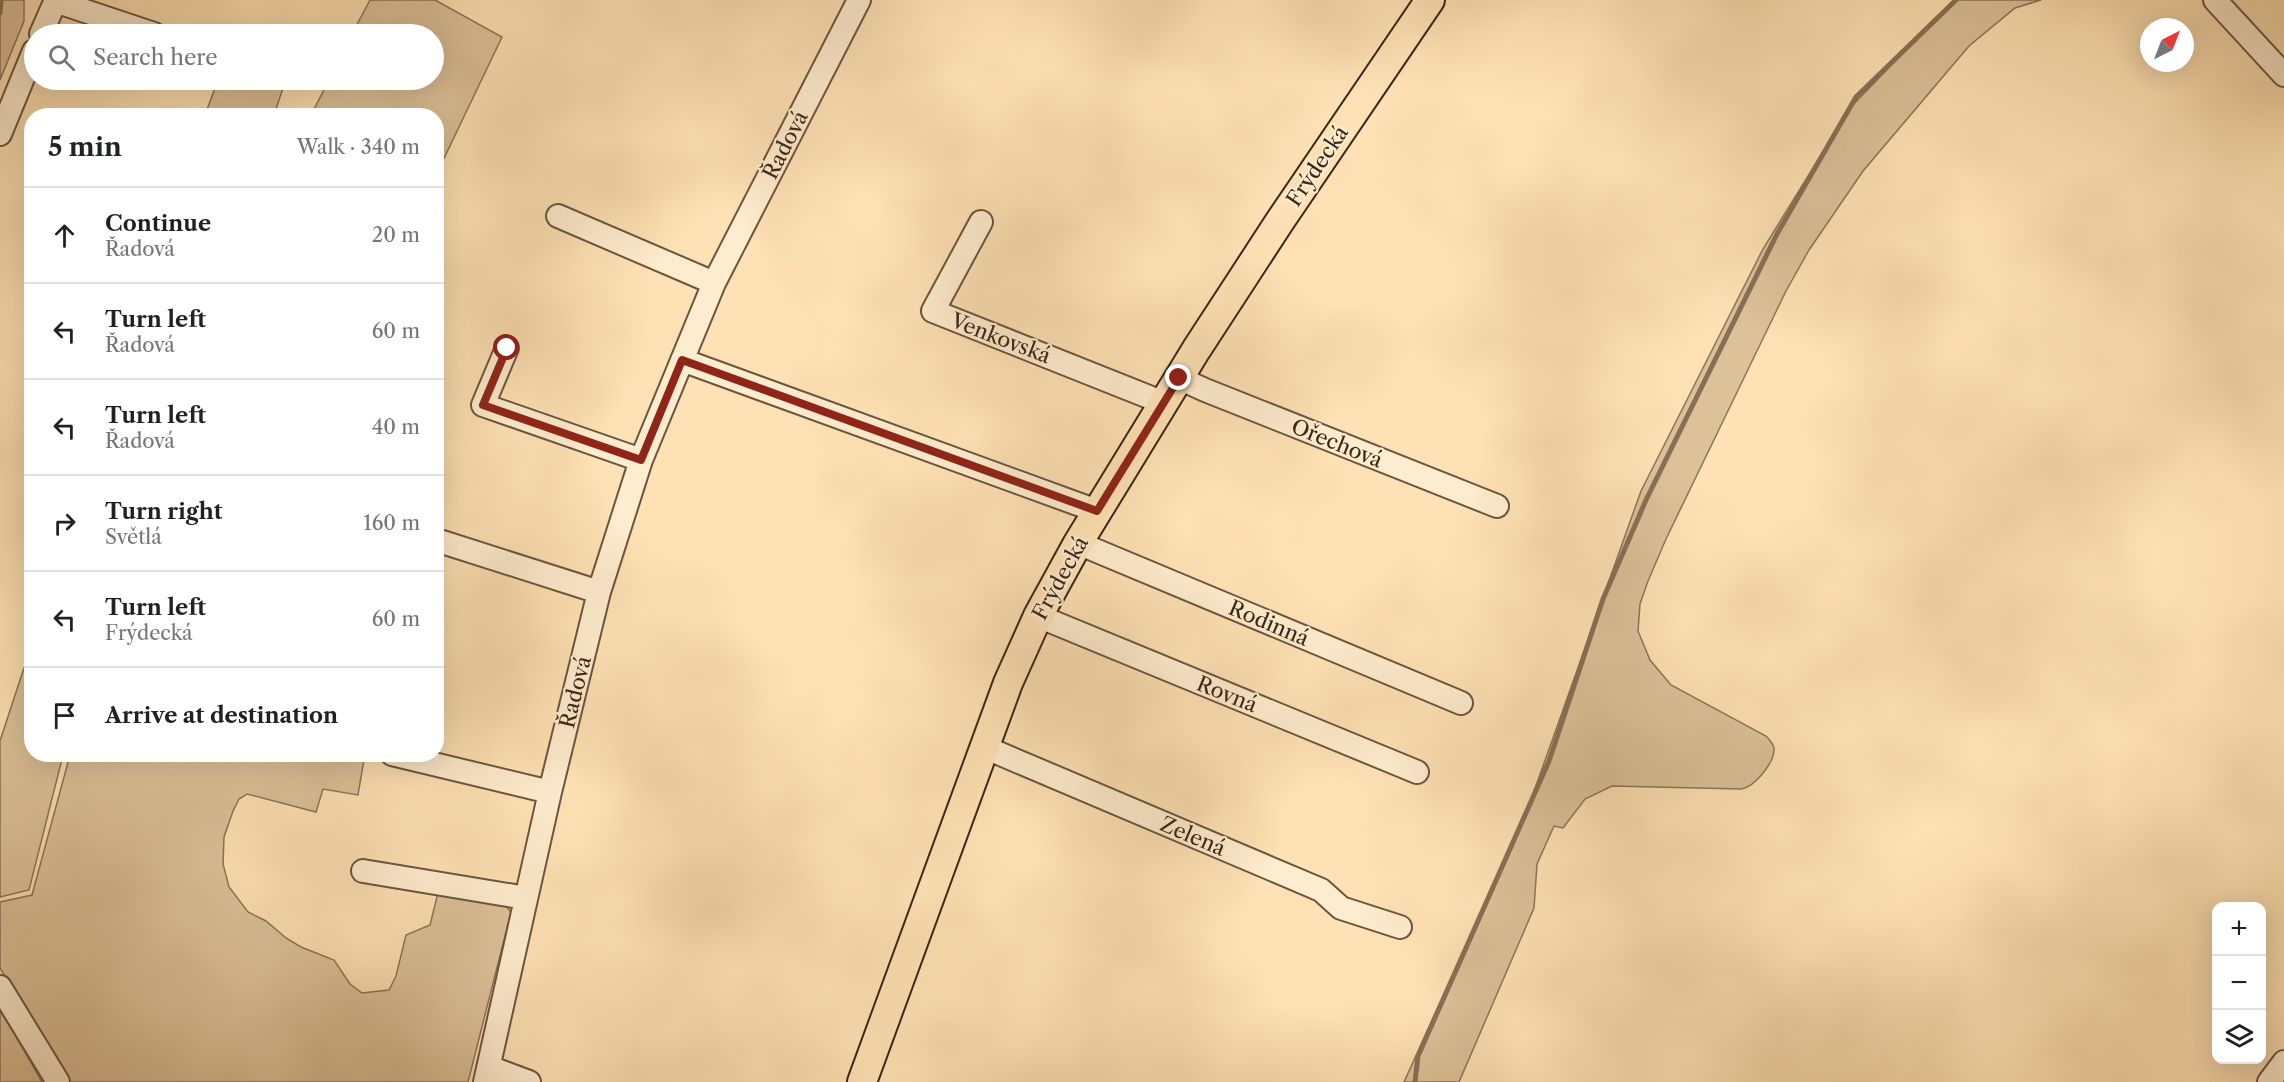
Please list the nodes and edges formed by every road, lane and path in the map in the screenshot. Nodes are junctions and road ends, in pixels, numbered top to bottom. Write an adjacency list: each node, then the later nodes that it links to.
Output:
1 (1430, 0): 15 (main road, Frýdecká)
2 (2215, 0): 8 (street)
3 (56, 1): 5 (street); 6 (street)
4 (853, 2): 12 (street, Řadová)
5 (46, 24)
6 (124, 24)
7 (24, 75): 9 (street)
8 (2284, 75)
9 (0, 134)
10 (558, 216): 12 (street)
11 (981, 222): 16 (street, Venkovská)
12 (714, 283): 14 (street, Řadová)
13 (507, 348): 17 (street)
14 (682, 360): 17 (street, Řadová); 19 (street)
15 (1179, 378): 16 (main road, Frýdecká); 18 (street, Ořechová)
16 (1164, 403): 19 (main road, Frýdecká)
17 (641, 460): 22 (street, Řadová)
18 (1497, 506)
19 (1097, 511): 21 (main road, Frýdecká)
20 (444, 543): 22 (street)
21 (1078, 543): 23 (main road, Frýdecká); 24 (street, Rodinná)
22 (599, 592): 28 (street, Řadová)
23 (1038, 616): 25 (main road, Frýdecká); 27 (street, Rovná)
24 (1461, 703)
25 (984, 747): 31 (street, Zelená); 37 (main road, Frýdecká)
26 (425, 762): 28 (street)
27 (1417, 772)
28 (550, 792): 30 (street, Řadová)
29 (363, 871): 30 (street)
30 (526, 898): 34 (street, Řadová)
31 (1400, 927)
32 (0, 987): 35 (street)
33 (2284, 1062): 38 (street)
34 (487, 1074): 36 (street)
35 (58, 1082)
36 (529, 1082)
37 (862, 1082)
38 (2269, 1082)

